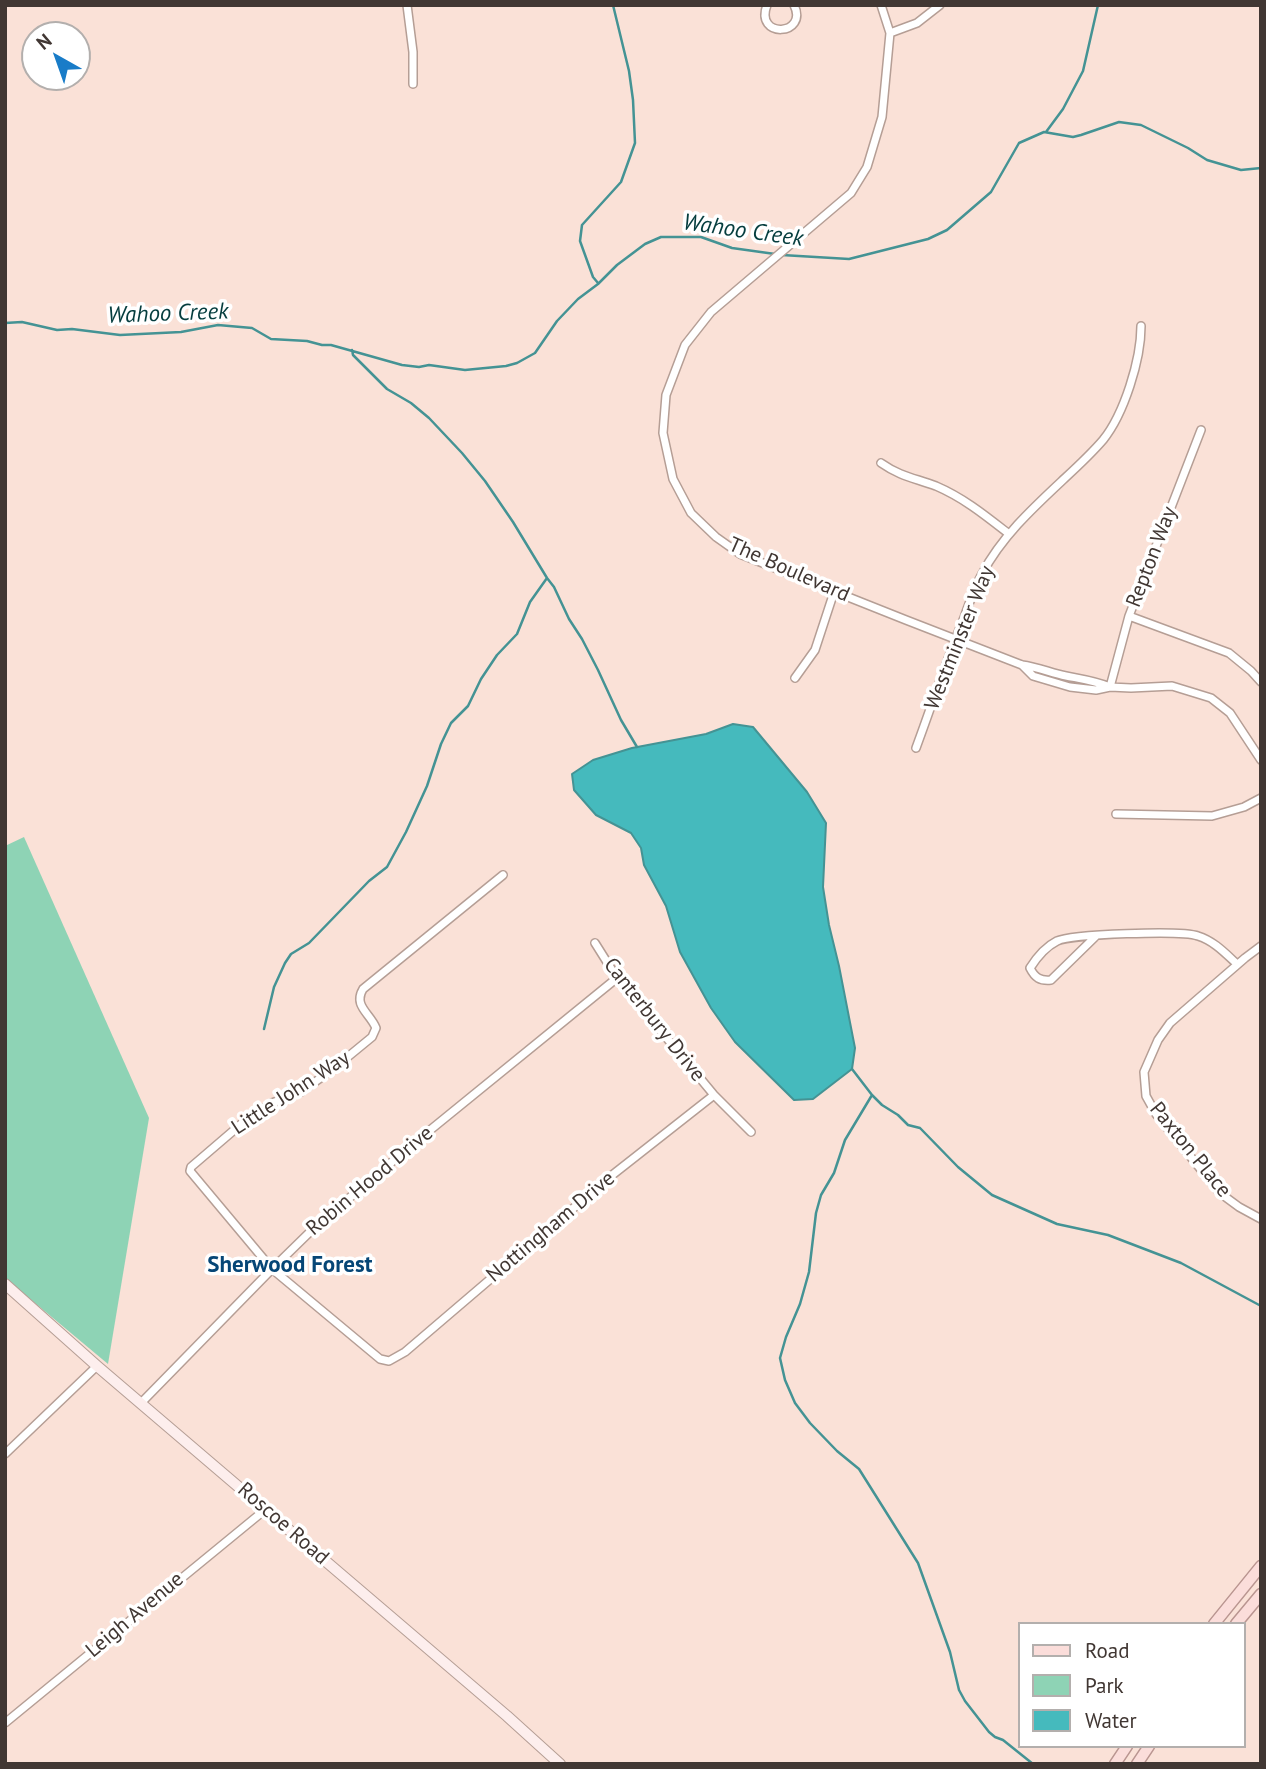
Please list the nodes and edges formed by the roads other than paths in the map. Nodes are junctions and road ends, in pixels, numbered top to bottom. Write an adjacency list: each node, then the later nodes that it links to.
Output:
1 (407, 5): 7 (street)
2 (766, 5): 3 (street)
3 (794, 5)
4 (881, 5): 6 (street, The Boulevard)
5 (940, 5): 6 (street)
6 (890, 33): 12 (street, The Boulevard)
7 (413, 84)
8 (1142, 326): 11 (street, Westminster Way)
9 (1201, 430): 13 (street, Repton Way)
10 (881, 463): 11 (street)
11 (1009, 534): 14 (street, Westminster Way)
12 (834, 592): 14 (street, The Boulevard); 15 (street)
13 (1129, 616): 16 (street); 17 (street, Repton Way)
14 (956, 638): 17 (street, The Boulevard); 18 (street, Westminster Way)
15 (795, 678)
16 (1261, 682)
17 (1110, 687): 19 (street, The Boulevard)
18 (916, 748)
19 (1261, 760)
20 (1261, 798): 21 (street)
21 (1116, 814)
22 (503, 875): 31 (street, Little John Way)
23 (1096, 936): 23 (street); 26 (street)
24 (595, 943): 27 (street, Canterbury Drive)
25 (1261, 946): 26 (street, Paxton Place)
26 (1237, 964): 30 (street, Paxton Place)
27 (617, 978): 28 (street, Canterbury Drive); 31 (street, Robin Hood Drive)
28 (714, 1095): 29 (street, Canterbury Drive); 31 (street, Nottingham Drive)
29 (751, 1132)
30 (1261, 1219)
31 (272, 1269): 34 (street, Robin Hood Drive)
32 (5, 1284): 33 (main road, Roscoe Road)
33 (97, 1366): 34 (main road, Roscoe Road); 35 (street)
34 (141, 1403): 36 (main road, Roscoe Road)
35 (5, 1454)
36 (265, 1509): 41 (street, Leigh Avenue); 44 (main road, Roscoe Road)
37 (1261, 1566): 39 (main road)
38 (1261, 1594): 40 (main road)
39 (1216, 1622)
40 (1238, 1622)
41 (5, 1723)
42 (1126, 1748): 45 (main road)
43 (1148, 1748): 46 (main road)
44 (560, 1764)
45 (1115, 1764)
46 (1136, 1764)

